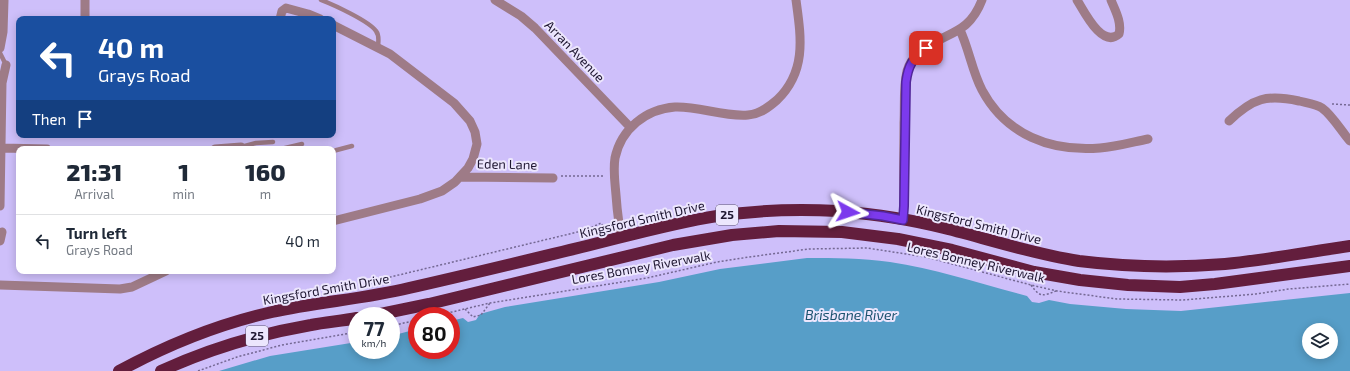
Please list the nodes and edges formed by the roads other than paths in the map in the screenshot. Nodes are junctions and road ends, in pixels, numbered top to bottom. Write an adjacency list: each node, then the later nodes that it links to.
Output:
1 (4, 0): 15 (street)
2 (85, 0): 9 (street)
3 (321, 0): 14 (lane)
4 (495, 0): 19 (street, Arran Avenue)
5 (796, 0): 19 (street)
6 (982, 0): 13 (street)
7 (1077, 0): 8 (street)
8 (1111, 0)
9 (85, 16)
10 (281, 16): 11 (street)
11 (313, 16)
12 (336, 26): 14 (street)
13 (960, 30): 20 (street); 34 (street)
14 (378, 47): 30 (street)
15 (0, 48)
16 (0, 53): 17 (lane)
17 (6, 65): 27 (street)
18 (1229, 121): 21 (street)
19 (630, 127): 35 (street)
20 (1148, 139)
21 (1350, 141)
22 (273, 142): 24 (lane)
23 (302, 144): 25 (lane)
24 (249, 146)
25 (294, 146)
26 (352, 146): 29 (lane)
27 (2, 148): 28 (street); 32 (street)
28 (16, 148)
29 (336, 150)
30 (460, 177): 31 (street, Eden Lane); 33 (street)
31 (555, 177)
32 (0, 206)
33 (336, 220)
34 (903, 220): 35 (highway, Kingsford Smith Drive / 25); 36 (highway, Kingsford Smith Drive / 25)
35 (622, 237): 42 (highway, Kingsford Smith Drive / 25)
36 (1350, 246)
37 (1350, 266): 40 (highway, 25)
38 (160, 274): 39 (street)
39 (0, 286)
40 (400, 310)
41 (348, 319): 43 (highway, 25)
42 (119, 371)
43 (162, 371)

